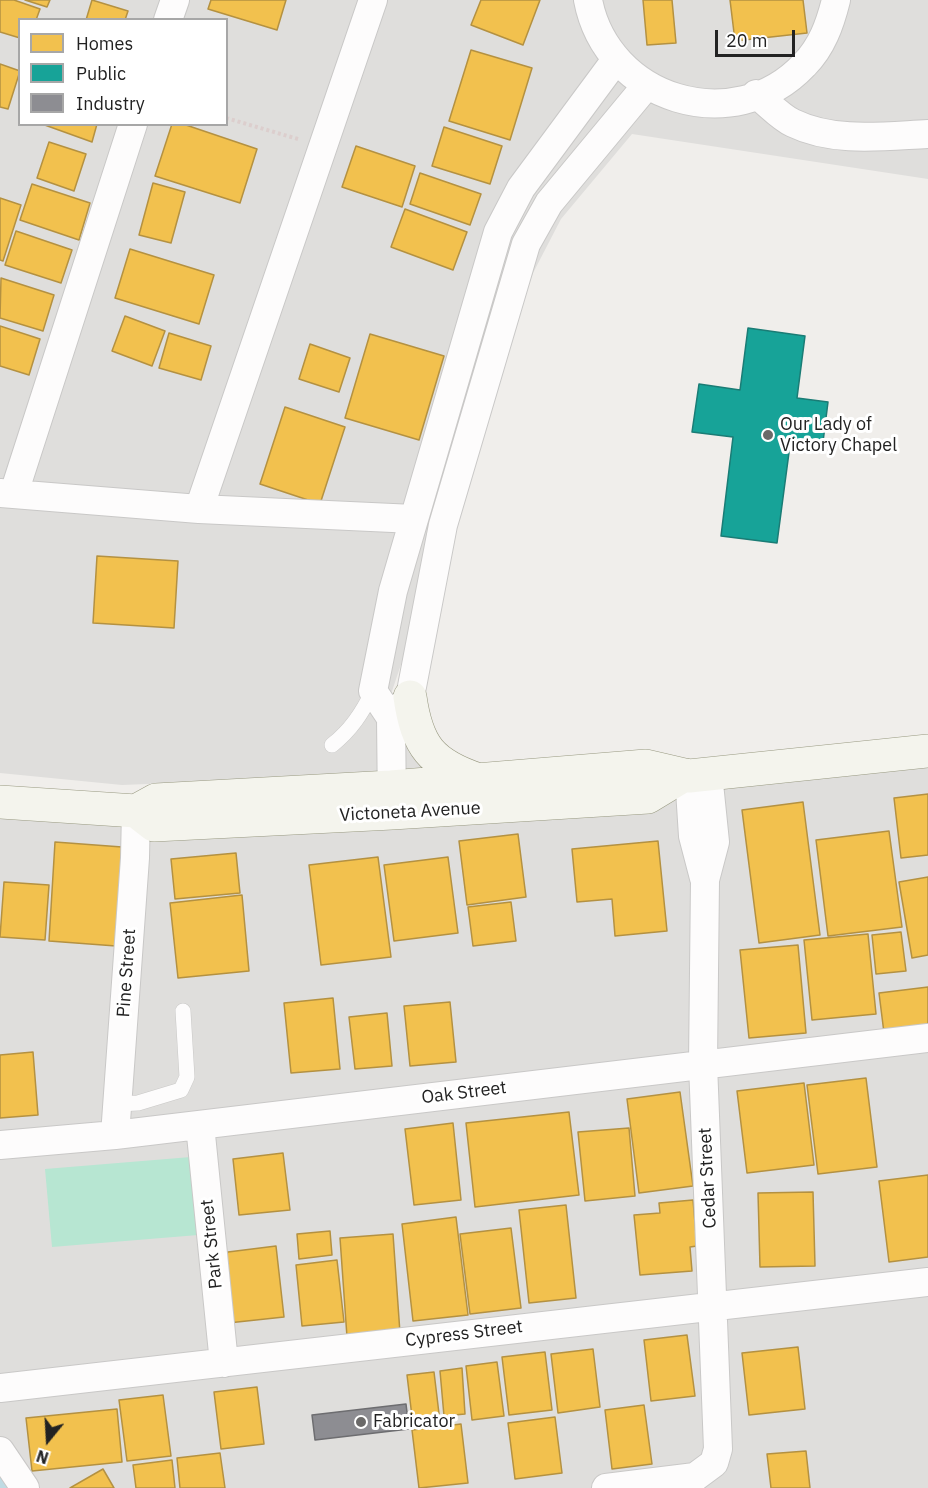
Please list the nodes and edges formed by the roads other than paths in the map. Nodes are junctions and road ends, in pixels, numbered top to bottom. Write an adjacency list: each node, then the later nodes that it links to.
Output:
1 (175, 0): 5 (street)
2 (373, 0): 14 (street)
3 (588, 0): 6 (street)
4 (836, 0): 8 (street)
5 (169, 18)
6 (615, 61): 7 (street); 11 (street)
7 (646, 86): 8 (street); 12 (street)
8 (756, 94): 10 (street)
9 (132, 126): 13 (street)
10 (928, 134)
11 (473, 314): 12 (street); 15 (street)
12 (502, 323): 17 (street)
13 (7, 493): 14 (street)
14 (199, 509): 15 (street)
15 (414, 519): 16 (street)
16 (373, 691): 17 (street); 18 (lane)
17 (400, 707): 21 (main road); 22 (street)
18 (332, 745)
19 (928, 751): 20 (main road, Victoneta Avenue)
20 (693, 776): 21 (main road, Victoneta Avenue); 22 (main road, Victoneta Avenue); 27 (street, Cedar Street)
21 (480, 780): 22 (main road, Victoneta Avenue)
22 (392, 800): 24 (main road, Victoneta Avenue)
23 (0, 802): 24 (main road, Victoneta Avenue)
24 (136, 811): 28 (street, Pine Street)
25 (183, 1011): 28 (lane)
26 (928, 1038): 27 (street, Oak Street)
27 (703, 1064): 29 (street, Oak Street); 33 (street, Cedar Street)
28 (117, 1104): 30 (street, Pine Street)
29 (200, 1125): 30 (street, Oak Street); 34 (street, Park Street)
30 (115, 1135): 31 (street, Oak Street)
31 (0, 1145)
32 (928, 1282): 33 (street, Cypress Street)
33 (714, 1304): 34 (street, Cypress Street); 37 (street, Cedar Street)
34 (224, 1363): 35 (street, Cypress Street)
35 (0, 1388)
36 (0, 1451): 38 (street)
37 (711, 1480): 39 (street)
38 (25, 1488)
39 (606, 1488)

